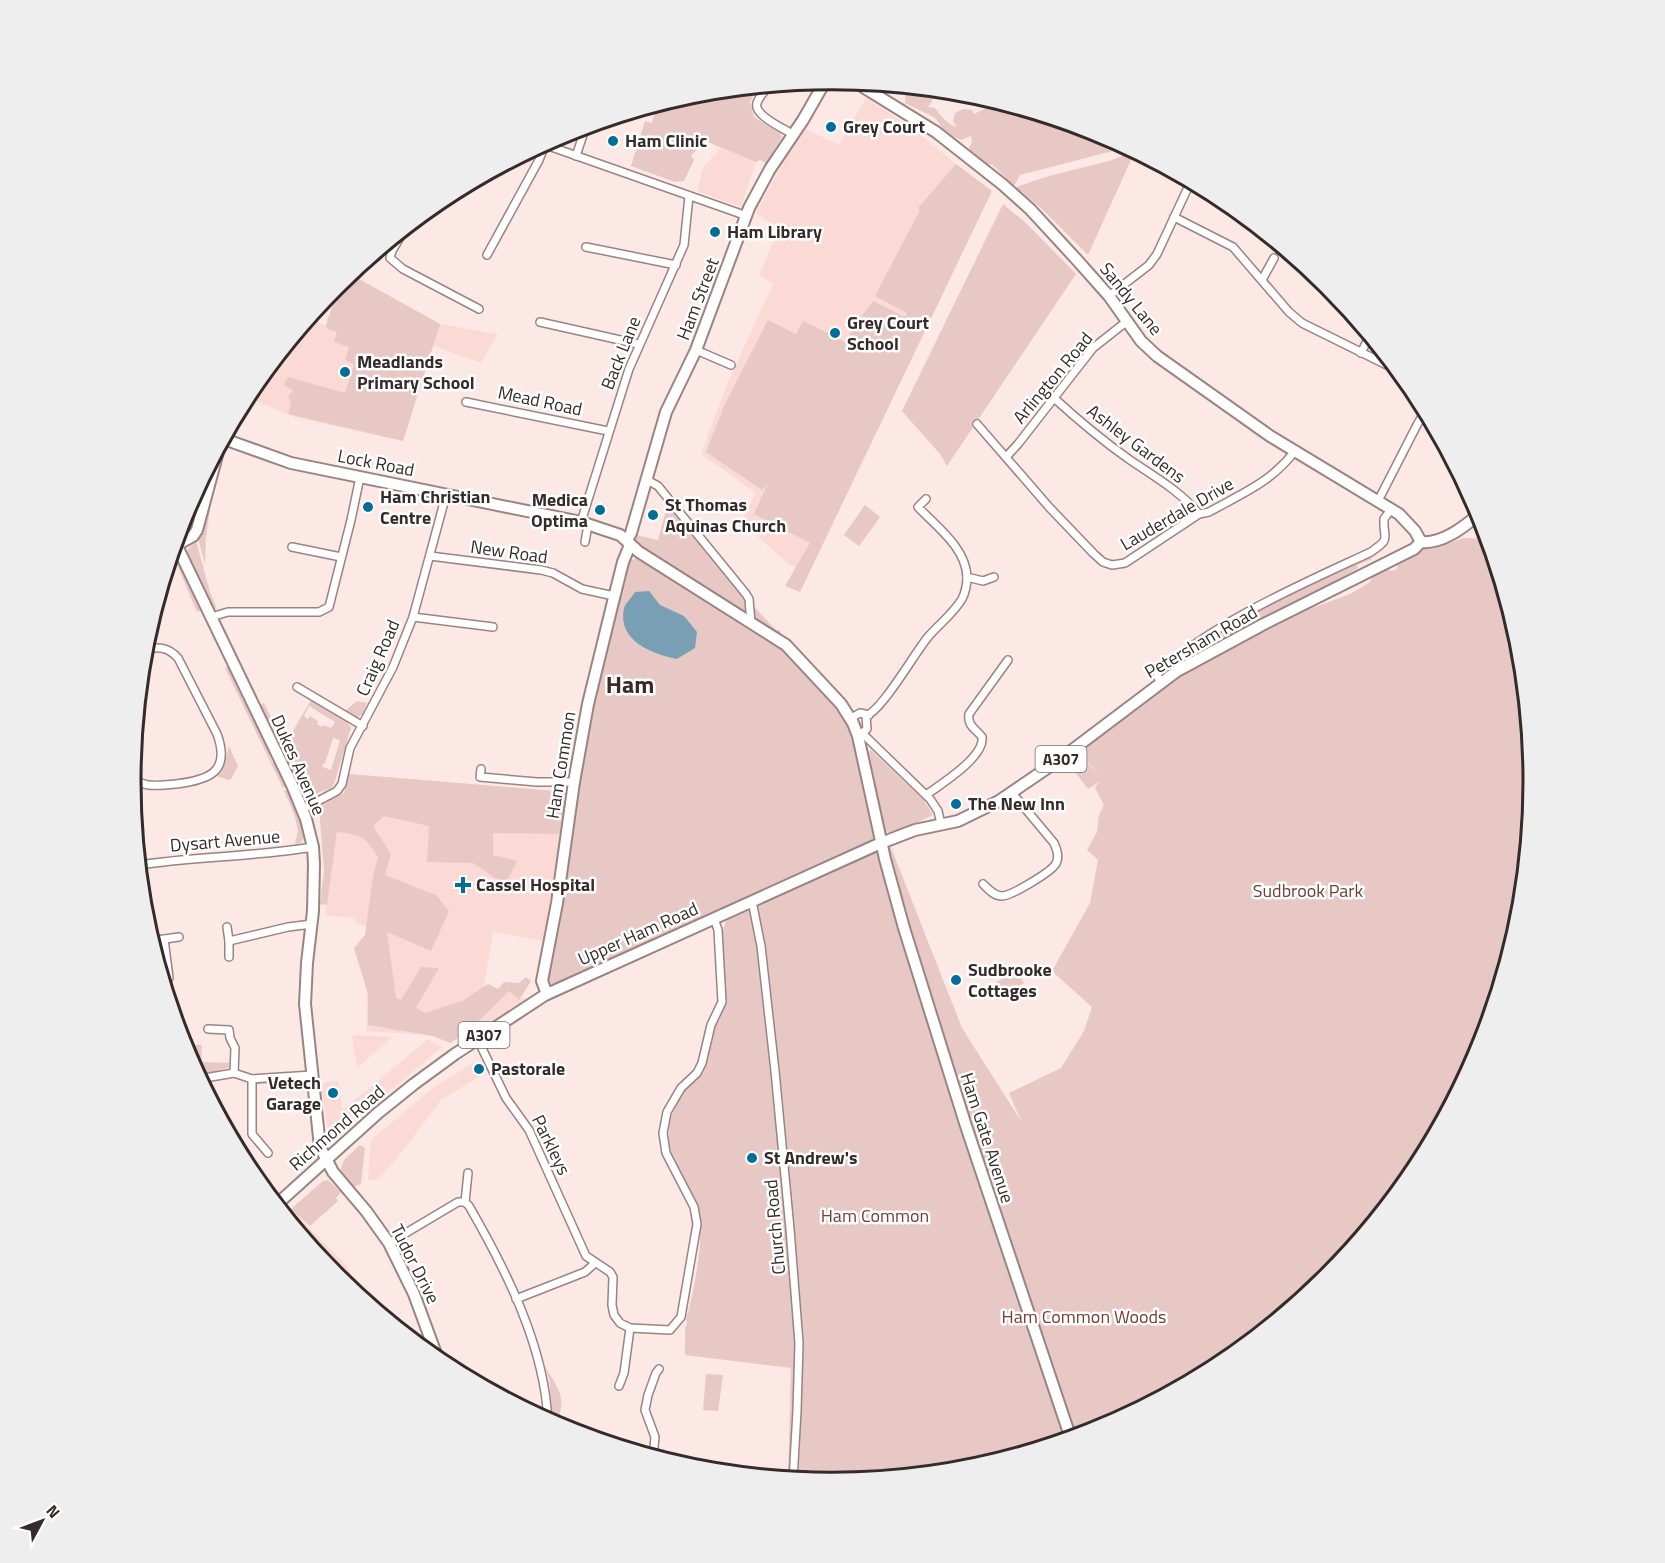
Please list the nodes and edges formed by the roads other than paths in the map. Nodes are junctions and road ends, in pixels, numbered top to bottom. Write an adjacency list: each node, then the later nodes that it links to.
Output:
1 (820, 90): 4 (street, Ham Street)
2 (869, 91): 19 (street, Sandy Lane)
3 (763, 94): 4 (street)
4 (792, 134): 11 (street, Ham Street)
5 (582, 138): 8 (street)
6 (556, 148): 8 (street)
7 (541, 155): 15 (street)
8 (576, 156): 10 (street)
9 (1187, 189): 12 (street)
10 (688, 196): 11 (street); 17 (street, Back Lane)
11 (747, 216): 25 (street, Ham Street)
12 (1174, 217): 18 (street); 19 (street)
13 (586, 247): 17 (street)
14 (394, 248): 20 (street)
15 (487, 255)
16 (1274, 258): 18 (street)
17 (676, 265): 24 (street, Back Lane)
18 (1262, 280): 26 (street)
19 (1109, 296): 22 (street, Sandy Lane)
20 (479, 309)
21 (540, 322): 24 (street)
22 (1126, 322): 29 (street, Arlington Road); 35 (street, Sandy Lane)
23 (1366, 343): 26 (street)
24 (638, 344): 33 (street, Back Lane)
25 (696, 350): 28 (street); 39 (street, Ham Street)
26 (1361, 353): 27 (street)
27 (1383, 363)
28 (731, 365)
29 (1054, 398): 36 (street, Arlington Road); 44 (street, Ashley Gardens)
30 (466, 402): 33 (street, Mead Road)
31 (1420, 419): 42 (street)
32 (977, 424): 36 (street, Lauderdale Drive)
33 (608, 430): 46 (street, Back Lane)
34 (231, 441): 37 (street, Lock Road)
35 (1295, 451): 42 (street, Sandy Lane); 44 (street, Lauderdale Drive)
36 (1006, 456): 44 (street, Lauderdale Drive)
37 (360, 477): 40 (street, Lock Road); 54 (street)
38 (211, 479): 47 (street)
39 (647, 480): 49 (street, Ham Street); 60 (street)
40 (446, 495): 46 (street, Lock Road); 53 (street, Craig Road)
41 (926, 499): 55 (street)
42 (1378, 501): 43 (street, Sandy Lane)
43 (1391, 509): 50 (street, Sandy Lane); 64 (street)
44 (1200, 514)
45 (1472, 520): 50 (street, Petersham Road / A307)
46 (584, 523): 48 (street, Back Lane); 49 (street, Lock Road)
47 (186, 539)
48 (585, 542)
49 (629, 542): 57 (street, Ham Common); 60 (street)
50 (1421, 542): 64 (street, Petersham Road / A307)
51 (292, 547): 54 (street)
52 (181, 552): 59 (street, Dukes Avenue)
53 (430, 556): 57 (street, New Road); 58 (street, Craig Road)
54 (341, 557): 59 (street)
55 (967, 577): 56 (street); 66 (street)
56 (994, 577)
57 (614, 596): 72 (street, Ham Common)
58 (413, 616): 61 (street); 68 (street, Craig Road)
59 (212, 617): 75 (street, Dukes Avenue)
60 (751, 623): 67 (street)
61 (493, 627)
62 (154, 648): 71 (street)
63 (1008, 660): 74 (street)
64 (1161, 682): 73 (street, Petersham Road / A307)
65 (297, 687): 68 (street)
66 (869, 716): 67 (street); 69 (street)
67 (851, 718): 69 (street)
68 (363, 726): 75 (street, Craig Road)
69 (861, 735): 74 (street); 77 (street)
70 (481, 769): 72 (street)
71 (141, 782)
72 (574, 782): 91 (street, Ham Common)
73 (1012, 794): 76 (street, Petersham Road / A307); 80 (street)
74 (926, 795): 76 (street)
75 (303, 809): 78 (street, Dukes Avenue)
76 (941, 825): 77 (street, Petersham Road / A307)
77 (881, 843): 81 (street, Upper Ham Road / A307); 112 (street, Ham Gate Avenue)
78 (313, 847): 79 (street, Dysart Avenue); 83 (street, Dukes Avenue)
79 (146, 864)
80 (982, 884)
81 (753, 901): 82 (street, Upper Ham Road / A307); 114 (street, Church Road)
82 (714, 918): 91 (street, Upper Ham Road / A307); 107 (street)
83 (312, 924): 88 (street); 95 (street, Dukes Avenue)
84 (227, 927): 88 (street)
85 (179, 937): 86 (street)
86 (164, 939): 87 (street); 90 (street)
87 (160, 940)
88 (229, 941): 89 (street)
89 (229, 957)
90 (168, 970)
91 (547, 994): 93 (street, Upper Ham Road / A307)
92 (208, 1029): 94 (street)
93 (478, 1040): 97 (street, Upper Ham Road / A307); 105 (street, Parkleys)
94 (234, 1073): 96 (street); 98 (street)
95 (312, 1075): 98 (street); 100 (street, Dukes Avenue)
96 (208, 1077)
97 (422, 1078): 100 (street, Richmond Road / A307)
98 (252, 1079): 99 (street)
99 (268, 1153)
100 (326, 1160): 102 (street, Richmond Road / A307); 104 (street, Tudor Drive)
101 (468, 1173): 103 (street)
102 (282, 1199)
103 (465, 1202): 104 (street); 106 (street)
104 (388, 1242): 108 (street, Tudor Drive)
105 (595, 1263): 106 (street); 107 (street, Parkleys)
106 (516, 1299): 111 (street)
107 (630, 1328): 110 (street)
108 (433, 1345)
109 (659, 1370): 113 (street)
110 (619, 1386)
111 (547, 1411)
112 (1068, 1431)
113 (654, 1449)
114 (793, 1472)

